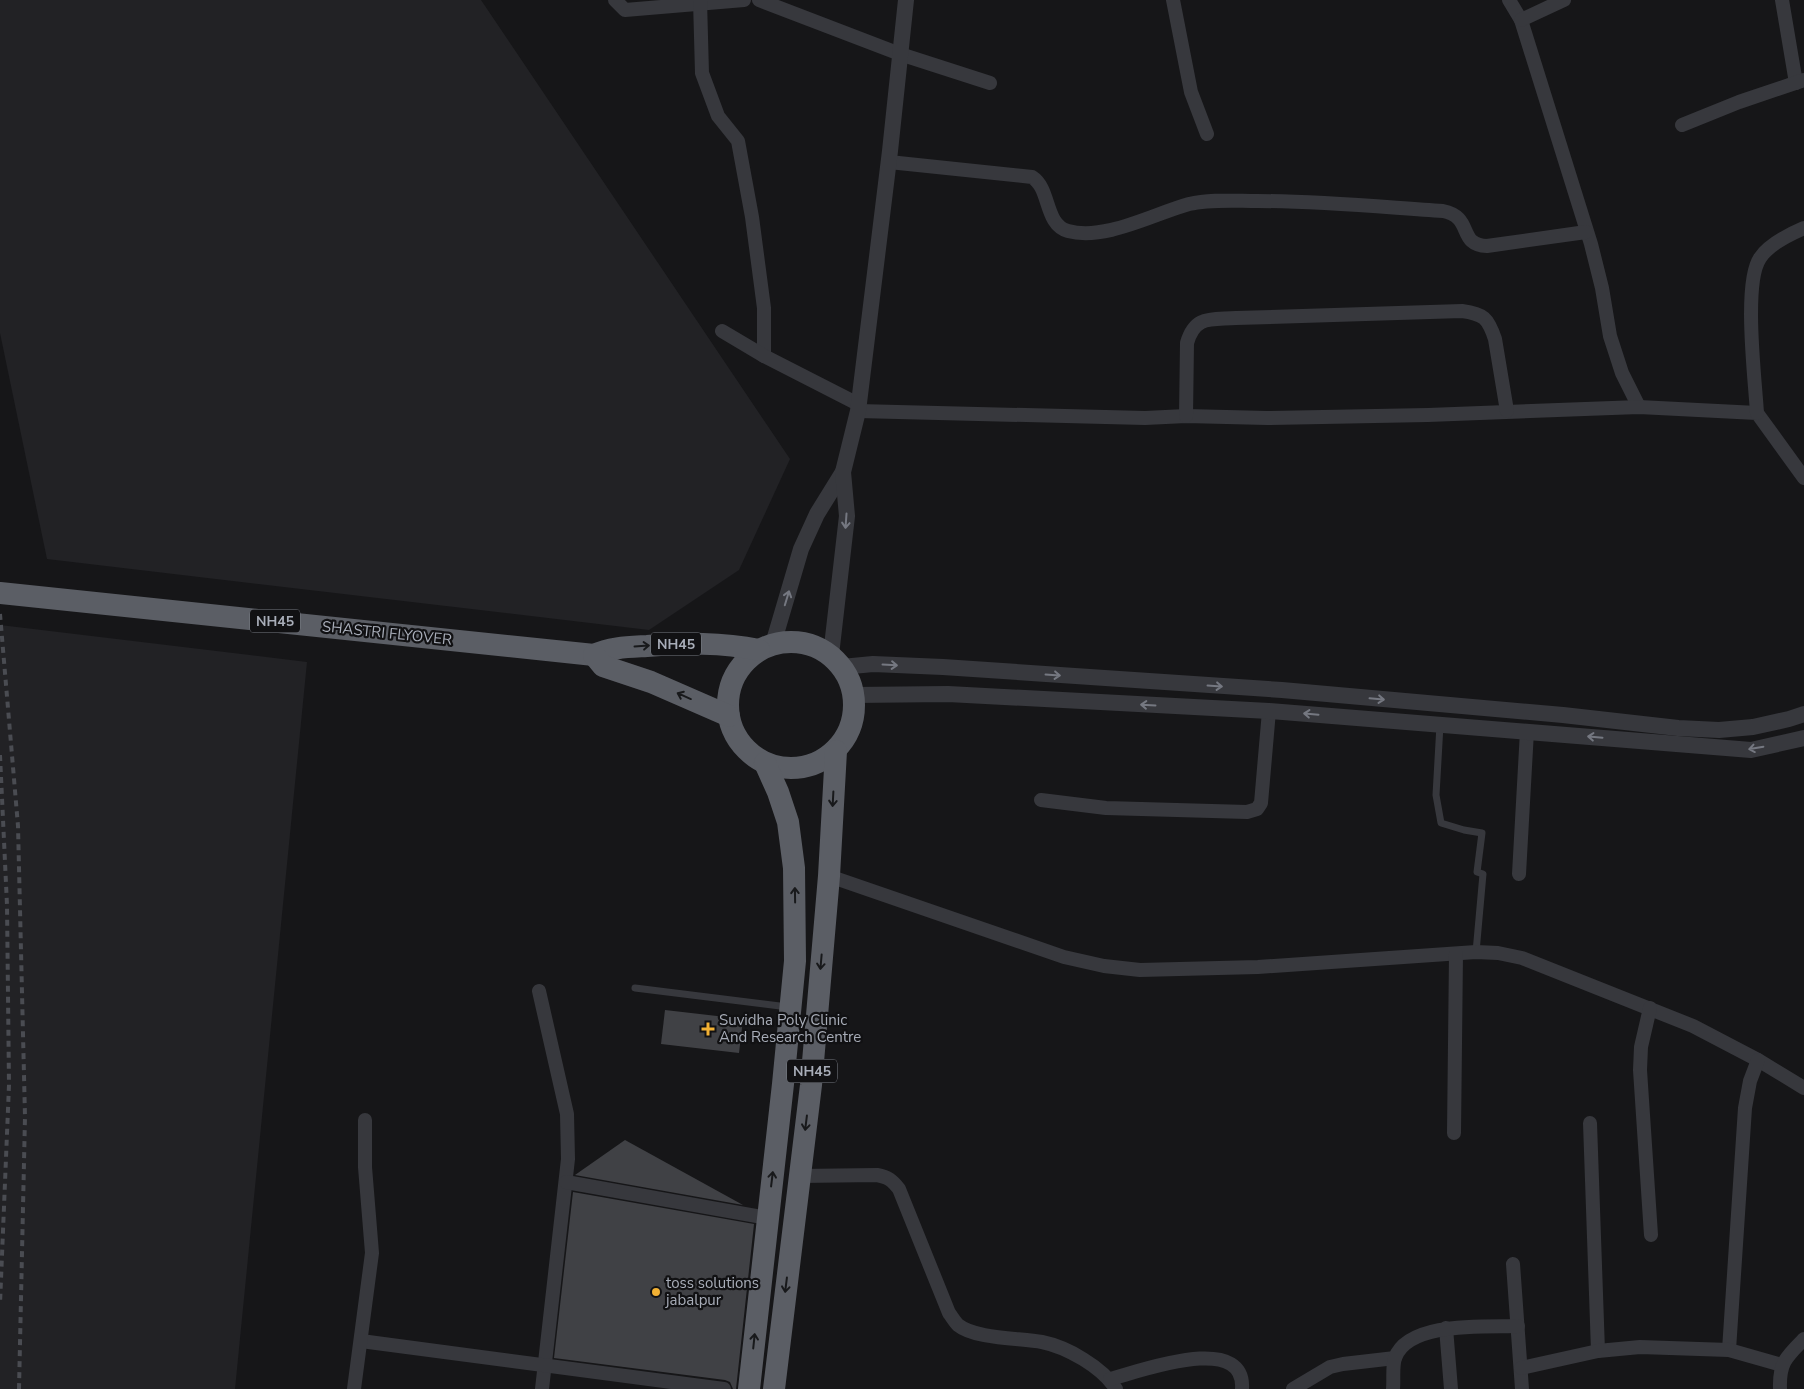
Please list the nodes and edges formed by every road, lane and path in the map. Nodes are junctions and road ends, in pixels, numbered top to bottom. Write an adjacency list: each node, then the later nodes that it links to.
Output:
1 (615, 0): 9 (street)
2 (744, 0): 9 (street)
3 (759, 0): 11 (street)
4 (906, 0): 11 (street)
5 (1173, 0): 15 (street)
6 (1509, 0): 10 (street)
7 (1564, 0): 10 (street)
8 (1782, 0): 12 (street)
9 (700, 2): 20 (street)
10 (1521, 20): 18 (street)
11 (900, 54): 13 (street); 16 (street)
12 (1800, 82): 14 (street)
13 (990, 83)
14 (1682, 125)
15 (1207, 134)
16 (889, 162): 18 (street); 22 (street)
17 (1804, 228): 24 (street)
18 (1586, 232): 21 (street)
19 (722, 331): 20 (street)
20 (764, 356): 22 (street)
21 (1639, 407): 23 (street); 24 (street)
22 (858, 408): 25 (street); 26 (street)
23 (1507, 411): 25 (street); 25 (street)
24 (1757, 413): 27 (street)
25 (1186, 416)
26 (843, 472): 29 (street, one-way to 26); 31 (street, one-way to 31)
27 (1804, 478)
28 (0, 593): 30 (highway, SHASTRI FLYOVER / NH45)
29 (766, 647): 30 (highway, NH45, one-way to 29); 31 (highway, NH45); 35 (highway, NH45)
30 (594, 655): 35 (highway, one-way to 30)
31 (836, 661): 32 (highway, NH45); 34 (street, one-way to 34)
32 (854, 694): 33 (street, one-way to 32); 39 (highway, NH45)
33 (1269, 711): 36 (street, one-way to 33); 41 (street)
34 (1804, 714)
35 (729, 716): 40 (highway, NH45)
36 (1440, 724): 37 (street); 44 (lane)
37 (1528, 732): 38 (street, one-way to 37); 42 (street)
38 (1804, 738)
39 (836, 751): 40 (highway, NH45); 43 (highway, NH45, one-way to 43)
40 (765, 763): 48 (highway, NH45, one-way to 40)
41 (1041, 800)
42 (1519, 874)
43 (829, 876): 45 (street); 55 (highway, NH45, one-way to 55)
44 (1476, 952): 45 (street); 49 (street)
45 (1456, 954): 54 (street)
46 (635, 988): 48 (lane)
47 (539, 990): 56 (street)
48 (789, 1007): 57 (highway, NH45, one-way to 48)
49 (1650, 1008): 50 (street); 58 (street)
50 (1758, 1060): 51 (street); 65 (street)
51 (1804, 1088)
52 (365, 1120): 63 (street)
53 (1590, 1122): 64 (street)
54 (1454, 1133)
55 (800, 1176): 70 (street); 75 (highway, NH45, one-way to 75)
56 (566, 1182): 57 (street); 68 (street)
57 (768, 1218): 74 (highway, NH45, one-way to 57)
58 (1651, 1235)
59 (1512, 1264): 60 (street)
60 (1518, 1326): 61 (street); 69 (street)
61 (1446, 1328): 66 (street); 79 (street)
62 (1804, 1339): 67 (street)
63 (361, 1341): 68 (street); 71 (street)
64 (1598, 1350): 65 (street); 69 (street)
65 (1729, 1350): 67 (street)
66 (1395, 1358): 77 (street); 78 (street)
67 (1782, 1365): 81 (street)
68 (545, 1366): 72 (street); 73 (street)
69 (1521, 1368): 80 (street)
70 (1113, 1384): 76 (street)
71 (354, 1389)
72 (542, 1389)
73 (724, 1389)
74 (749, 1389)
75 (774, 1389)
76 (1242, 1389)
77 (1293, 1389)
78 (1394, 1389)
79 (1451, 1389)
80 (1522, 1389)
81 (1780, 1389)

